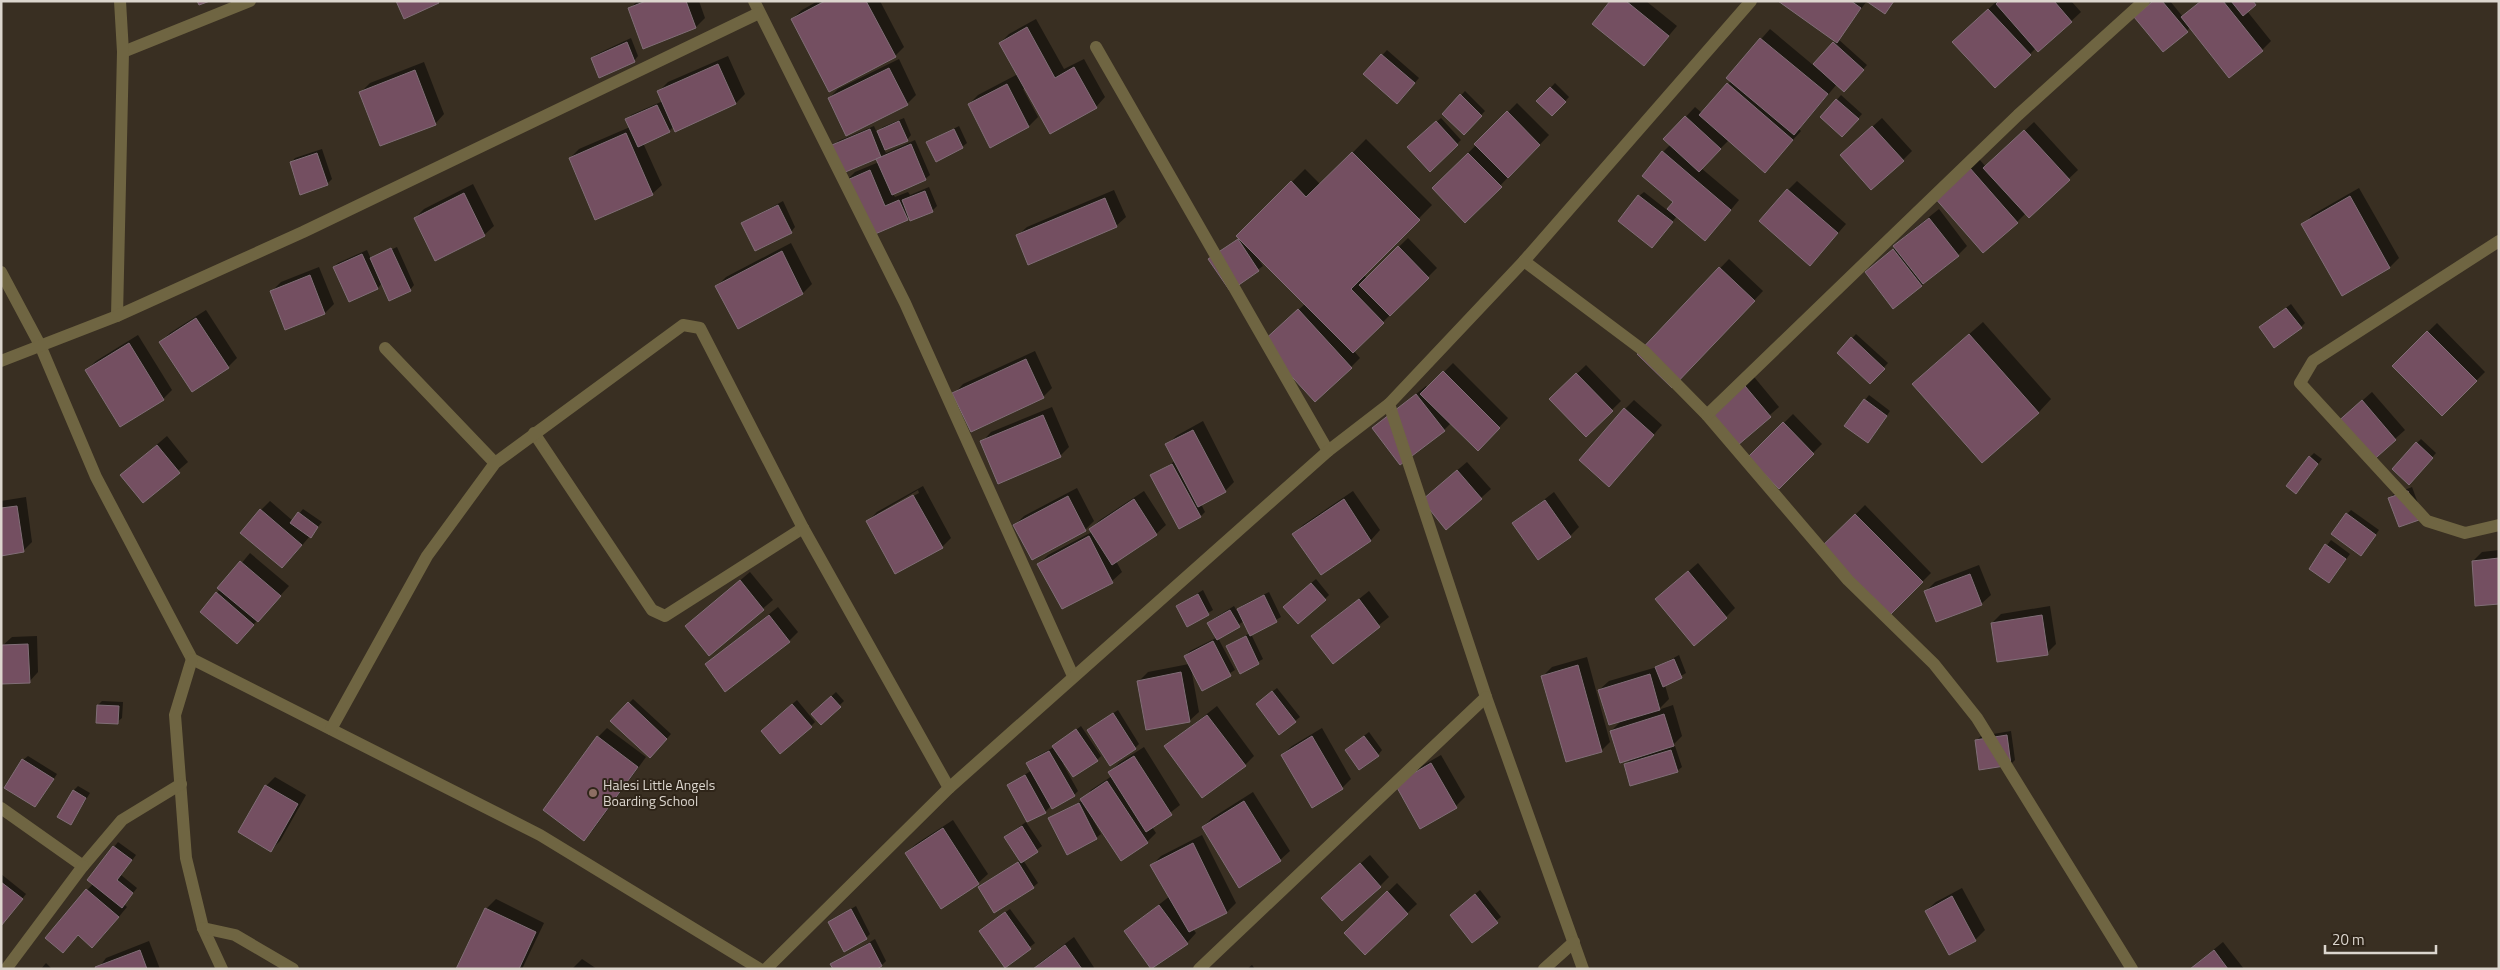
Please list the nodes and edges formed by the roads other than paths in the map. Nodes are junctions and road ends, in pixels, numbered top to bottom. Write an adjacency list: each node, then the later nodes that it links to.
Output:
1 (120, 1): 7 (street)
2 (250, 1): 7 (street)
3 (1751, 1): 9 (street)
4 (2144, 1): 16 (street)
5 (757, 7): 11 (street); 23 (street)
6 (1096, 46): 18 (street)
7 (123, 52): 11 (street)
8 (2499, 241): 20 (street)
9 (1524, 261): 15 (street); 16 (street)
10 (1, 272): 12 (street)
11 (117, 316): 12 (street)
12 (40, 345): 14 (street); 22 (street)
13 (385, 348): 19 (street)
14 (1, 361)
15 (1389, 404): 18 (street); 24 (street)
16 (1707, 415): 40 (street)
17 (534, 433): 19 (street); 21 (street); 21 (street)
18 (1328, 451): 23 (street)
19 (495, 463): 25 (street)
20 (2499, 525)
21 (803, 528): 27 (street)
22 (192, 659): 25 (street); 26 (street)
23 (1073, 676): 27 (street)
24 (1486, 697): 31 (street); 37 (street)
25 (331, 729): 35 (street)
26 (181, 784): 29 (street); 30 (street)
27 (949, 788): 36 (street)
28 (1, 808): 29 (street)
29 (83, 866): 32 (street)
30 (203, 928): 33 (street); 34 (street)
31 (1574, 942): 38 (street); 39 (street)
32 (6, 969)
33 (222, 969)
34 (293, 969)
35 (760, 969)
36 (766, 969)
37 (1200, 969)
38 (1544, 969)
39 (1583, 969)
40 (2132, 969)

